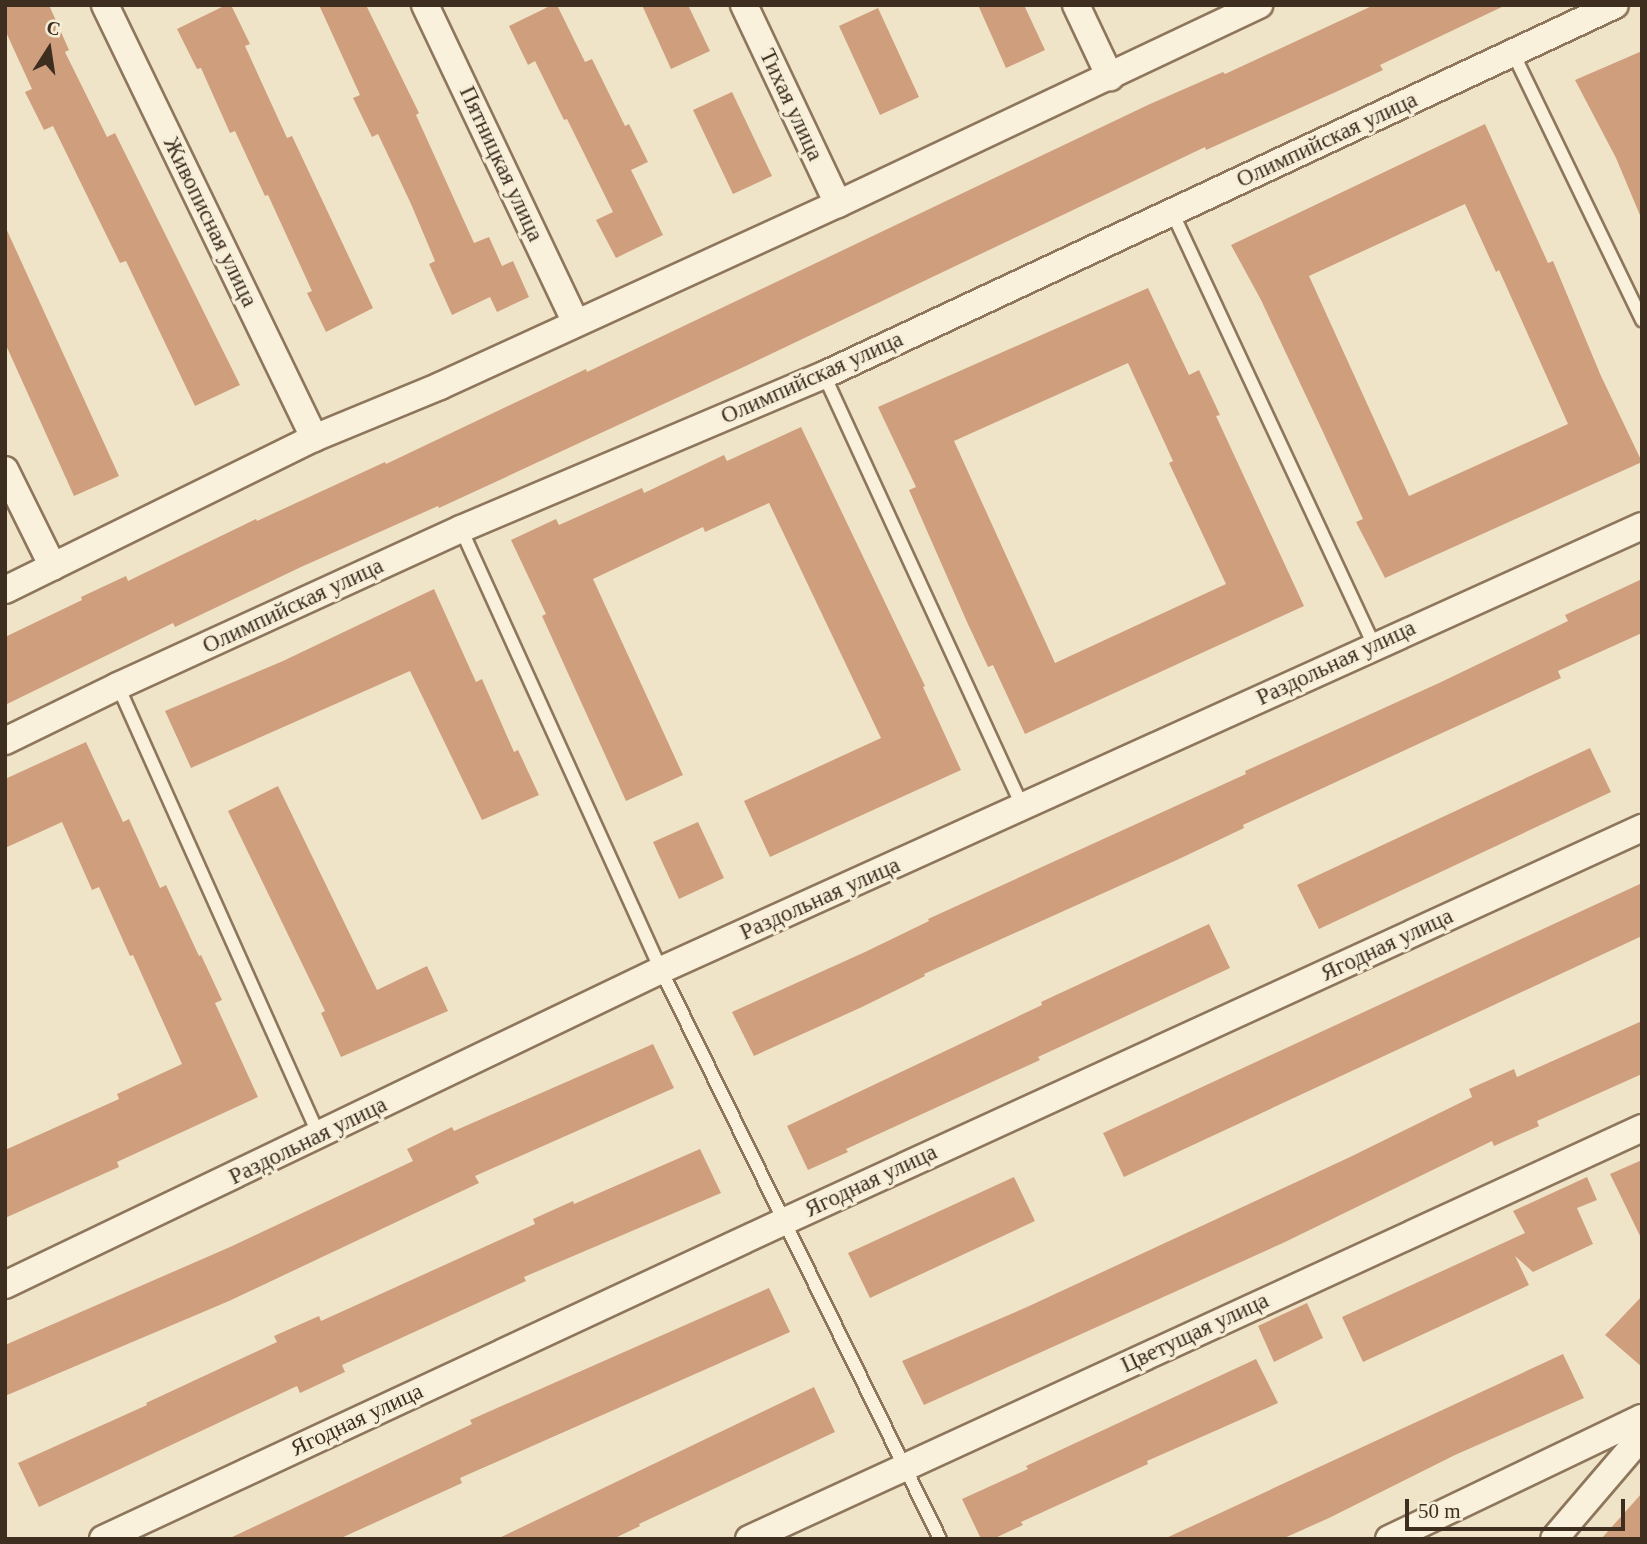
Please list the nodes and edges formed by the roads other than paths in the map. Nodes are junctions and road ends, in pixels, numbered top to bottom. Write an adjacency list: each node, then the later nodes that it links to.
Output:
1 (105, 5): 14 (street, Живописная улица)
2 (425, 5): 12 (street, Пятницкая улица)
3 (744, 5): 9 (street, Тихая улица)
4 (1076, 5): 8 (street)
5 (1259, 5): 8 (street)
6 (1615, 5): 7 (street, Олимпийская улица)
7 (1513, 53): 10 (street, Олимпийская улица); 11 (lane)
8 (1110, 77): 9 (street)
9 (838, 204): 12 (street)
10 (1172, 212): 13 (street, Олимпийская улица); 20 (lane)
11 (1642, 320)
12 (576, 323): 14 (street)
13 (824, 375): 17 (street, Олимпийская улица); 23 (lane)
14 (314, 438): 18 (street)
15 (5, 470): 18 (street)
16 (1642, 526): 20 (street, Раздольная улица)
17 (461, 529): 21 (street, Олимпийская улица); 25 (lane)
18 (53, 567): 19 (street)
19 (5, 590)
20 (1374, 645): 23 (street, Раздольная улица)
21 (118, 686): 22 (street, Олимпийская улица); 27 (lane)
22 (5, 741)
23 (1023, 808): 25 (street, Раздольная улица)
24 (1642, 828): 28 (street, Ягодная улица)
25 (661, 970): 27 (street, Раздольная улица); 28 (lane)
26 (1642, 1128): 32 (street, Цветущая улица)
27 (319, 1135): 29 (street, Раздольная улица)
28 (785, 1220): 32 (lane); 33 (street, Ягодная улица)
29 (5, 1285)
30 (1642, 1418): 36 (street)
31 (1642, 1436): 37 (street)
32 (903, 1468): 34 (street, Цветущая улица); 35 (lane)
33 (103, 1539)
34 (749, 1539)
35 (940, 1539)
36 (1389, 1539)
37 (1554, 1539)

